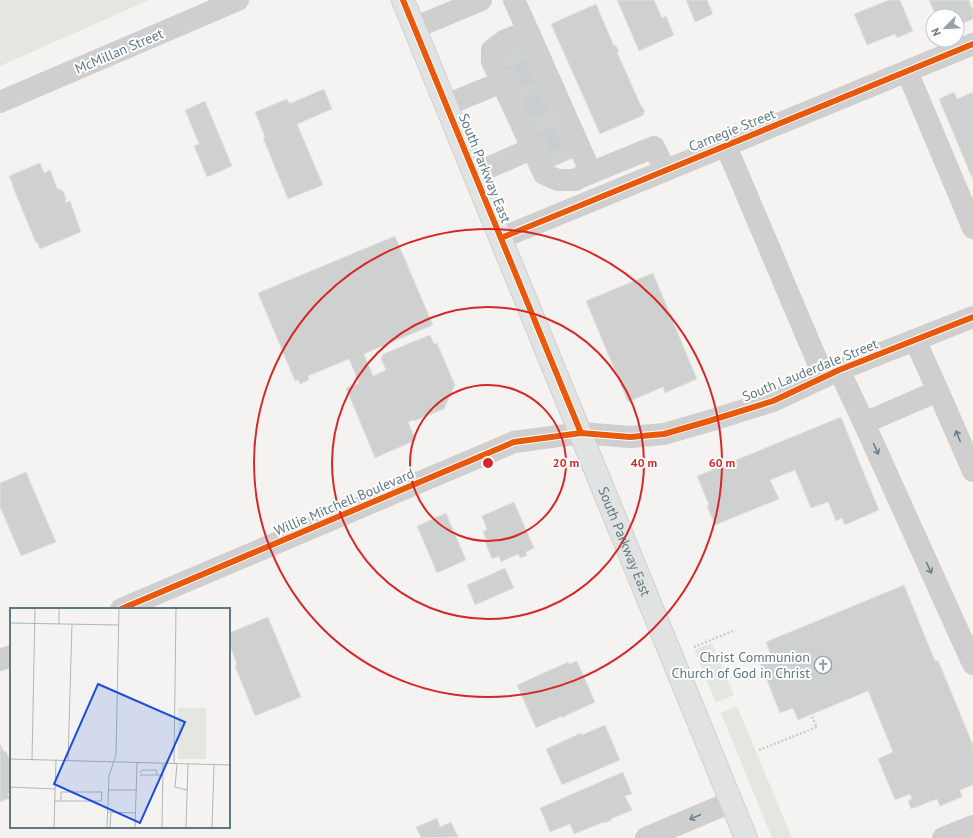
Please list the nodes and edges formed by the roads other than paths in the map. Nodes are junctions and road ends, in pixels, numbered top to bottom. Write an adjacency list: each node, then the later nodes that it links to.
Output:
1 (238, 0): 10 (street, McMillan Street)
2 (403, 0): 5 (main road, South Parkway East)
3 (481, 0): 5 (street)
4 (514, 0): 6 (street)
5 (414, 28): 11 (main road, South Parkway East)
6 (528, 31): 9 (street); 16 (street)
7 (973, 44): 8 (street, Carnegie Street)
8 (907, 71): 12 (street, Carnegie Street); 18 (street)
9 (506, 80): 11 (street); 13 (street)
10 (0, 102)
11 (446, 105): 15 (main road, South Parkway East)
12 (726, 146): 14 (street, Carnegie Street); 22 (street)
13 (535, 147): 15 (street); 16 (street)
14 (665, 170): 16 (street); 17 (street, Carnegie Street)
15 (474, 174): 19 (main road, South Parkway East)
16 (583, 176): 17 (street)
17 (584, 203): 19 (street, Carnegie Street)
18 (973, 228)
19 (501, 238): 25 (main road, South Parkway East)
20 (973, 317): 21 (street, South Lauderdale Street)
21 (915, 340): 22 (street, South Lauderdale Street); 23 (street)
22 (831, 374): 24 (street); 25 (street, South Lauderdale Street)
23 (938, 391): 24 (street); 26 (street, one-way to 23)
24 (864, 423): 30 (street, one-way to 30)
25 (581, 433): 27 (street, Willie Mitchell Boulevard); 31 (main road, South Parkway East)
26 (973, 471)
27 (123, 608)
28 (10, 656): 29 (street)
29 (0, 660)
30 (973, 664)
31 (731, 802): 33 (street, one-way to 33); 34 (main road, South Parkway East)
32 (973, 826): 35 (street)
33 (646, 838)
34 (746, 838)
35 (943, 838)

